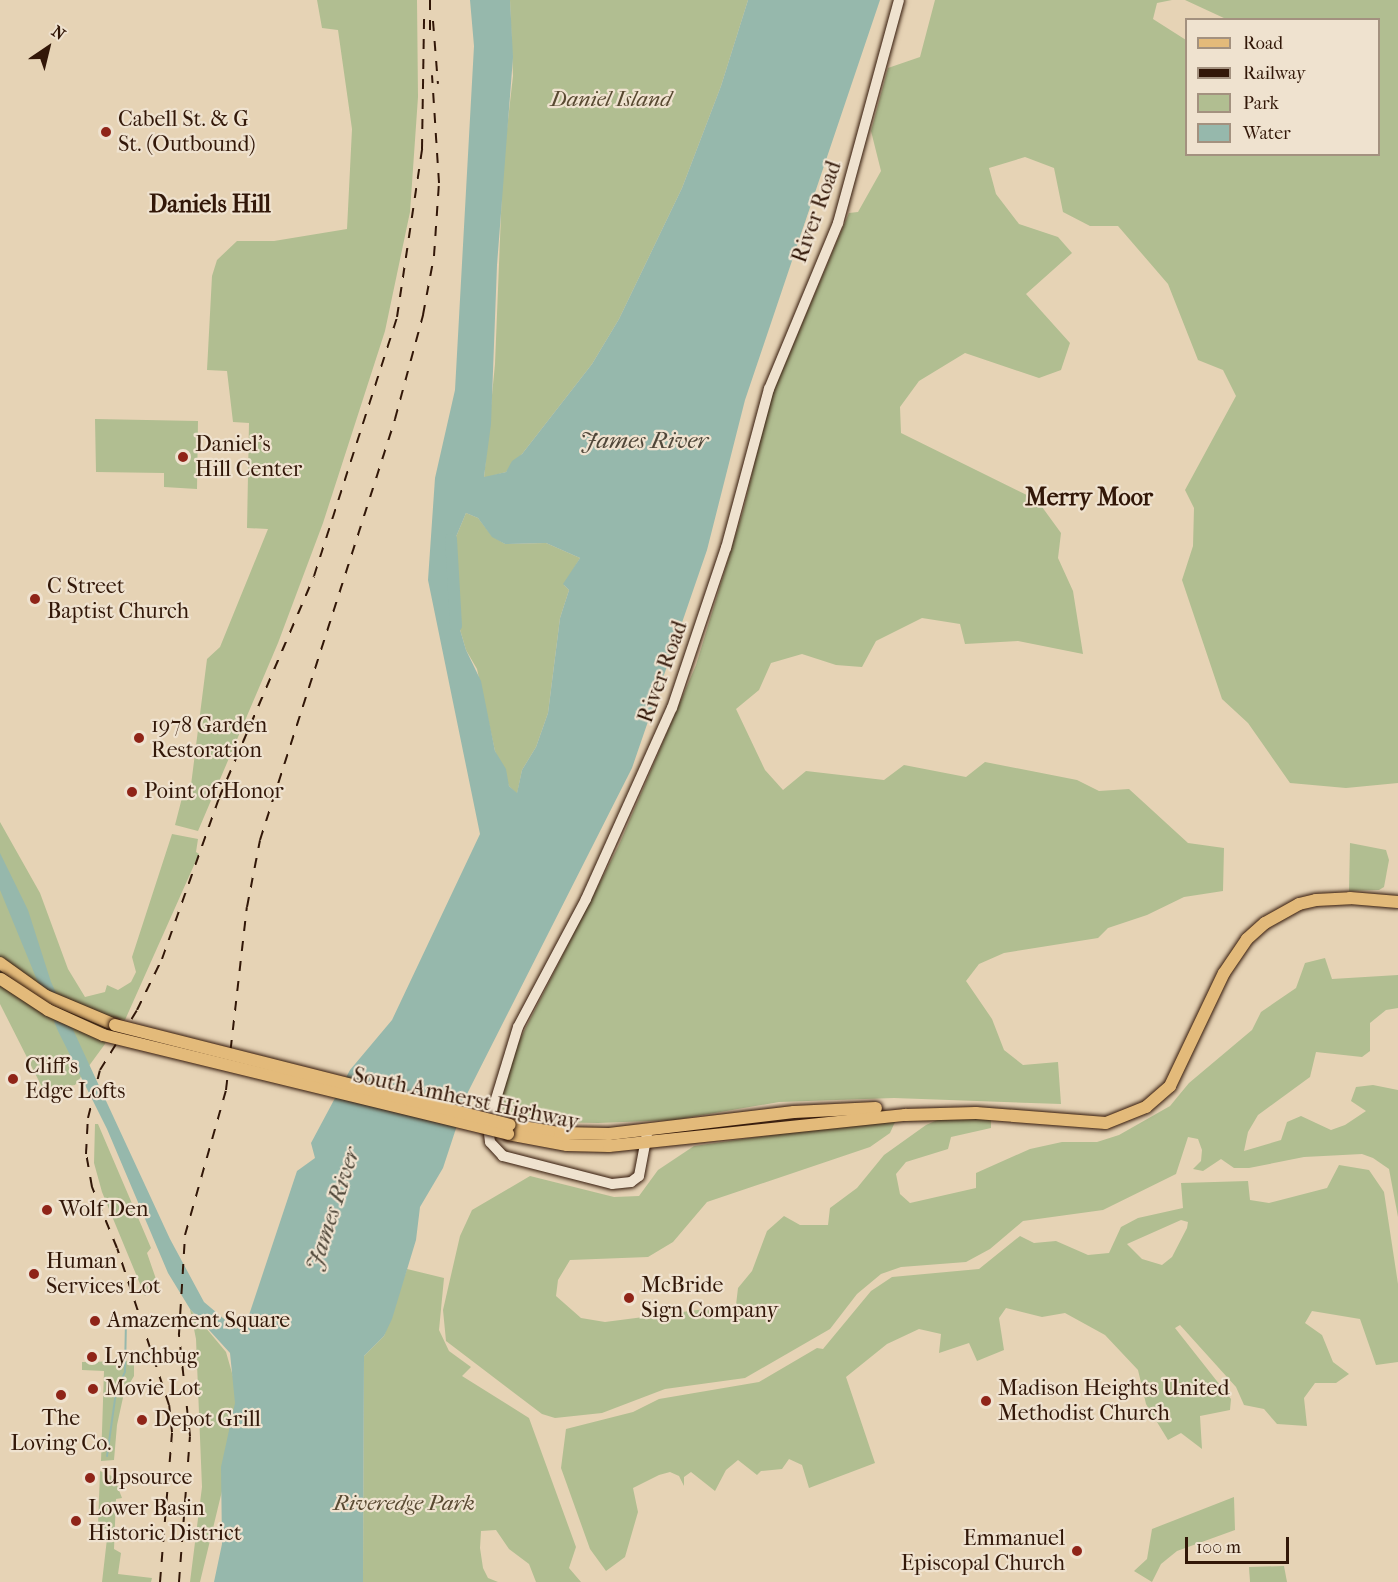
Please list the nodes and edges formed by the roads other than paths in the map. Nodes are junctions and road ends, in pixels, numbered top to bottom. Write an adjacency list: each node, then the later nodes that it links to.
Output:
1 (898, 0): 4 (street, River Road)
2 (1398, 902): 4 (main road, South Amherst Highway)
3 (2, 974): 4 (main road, South Amherst Highway, bridge)
4 (647, 1138)

